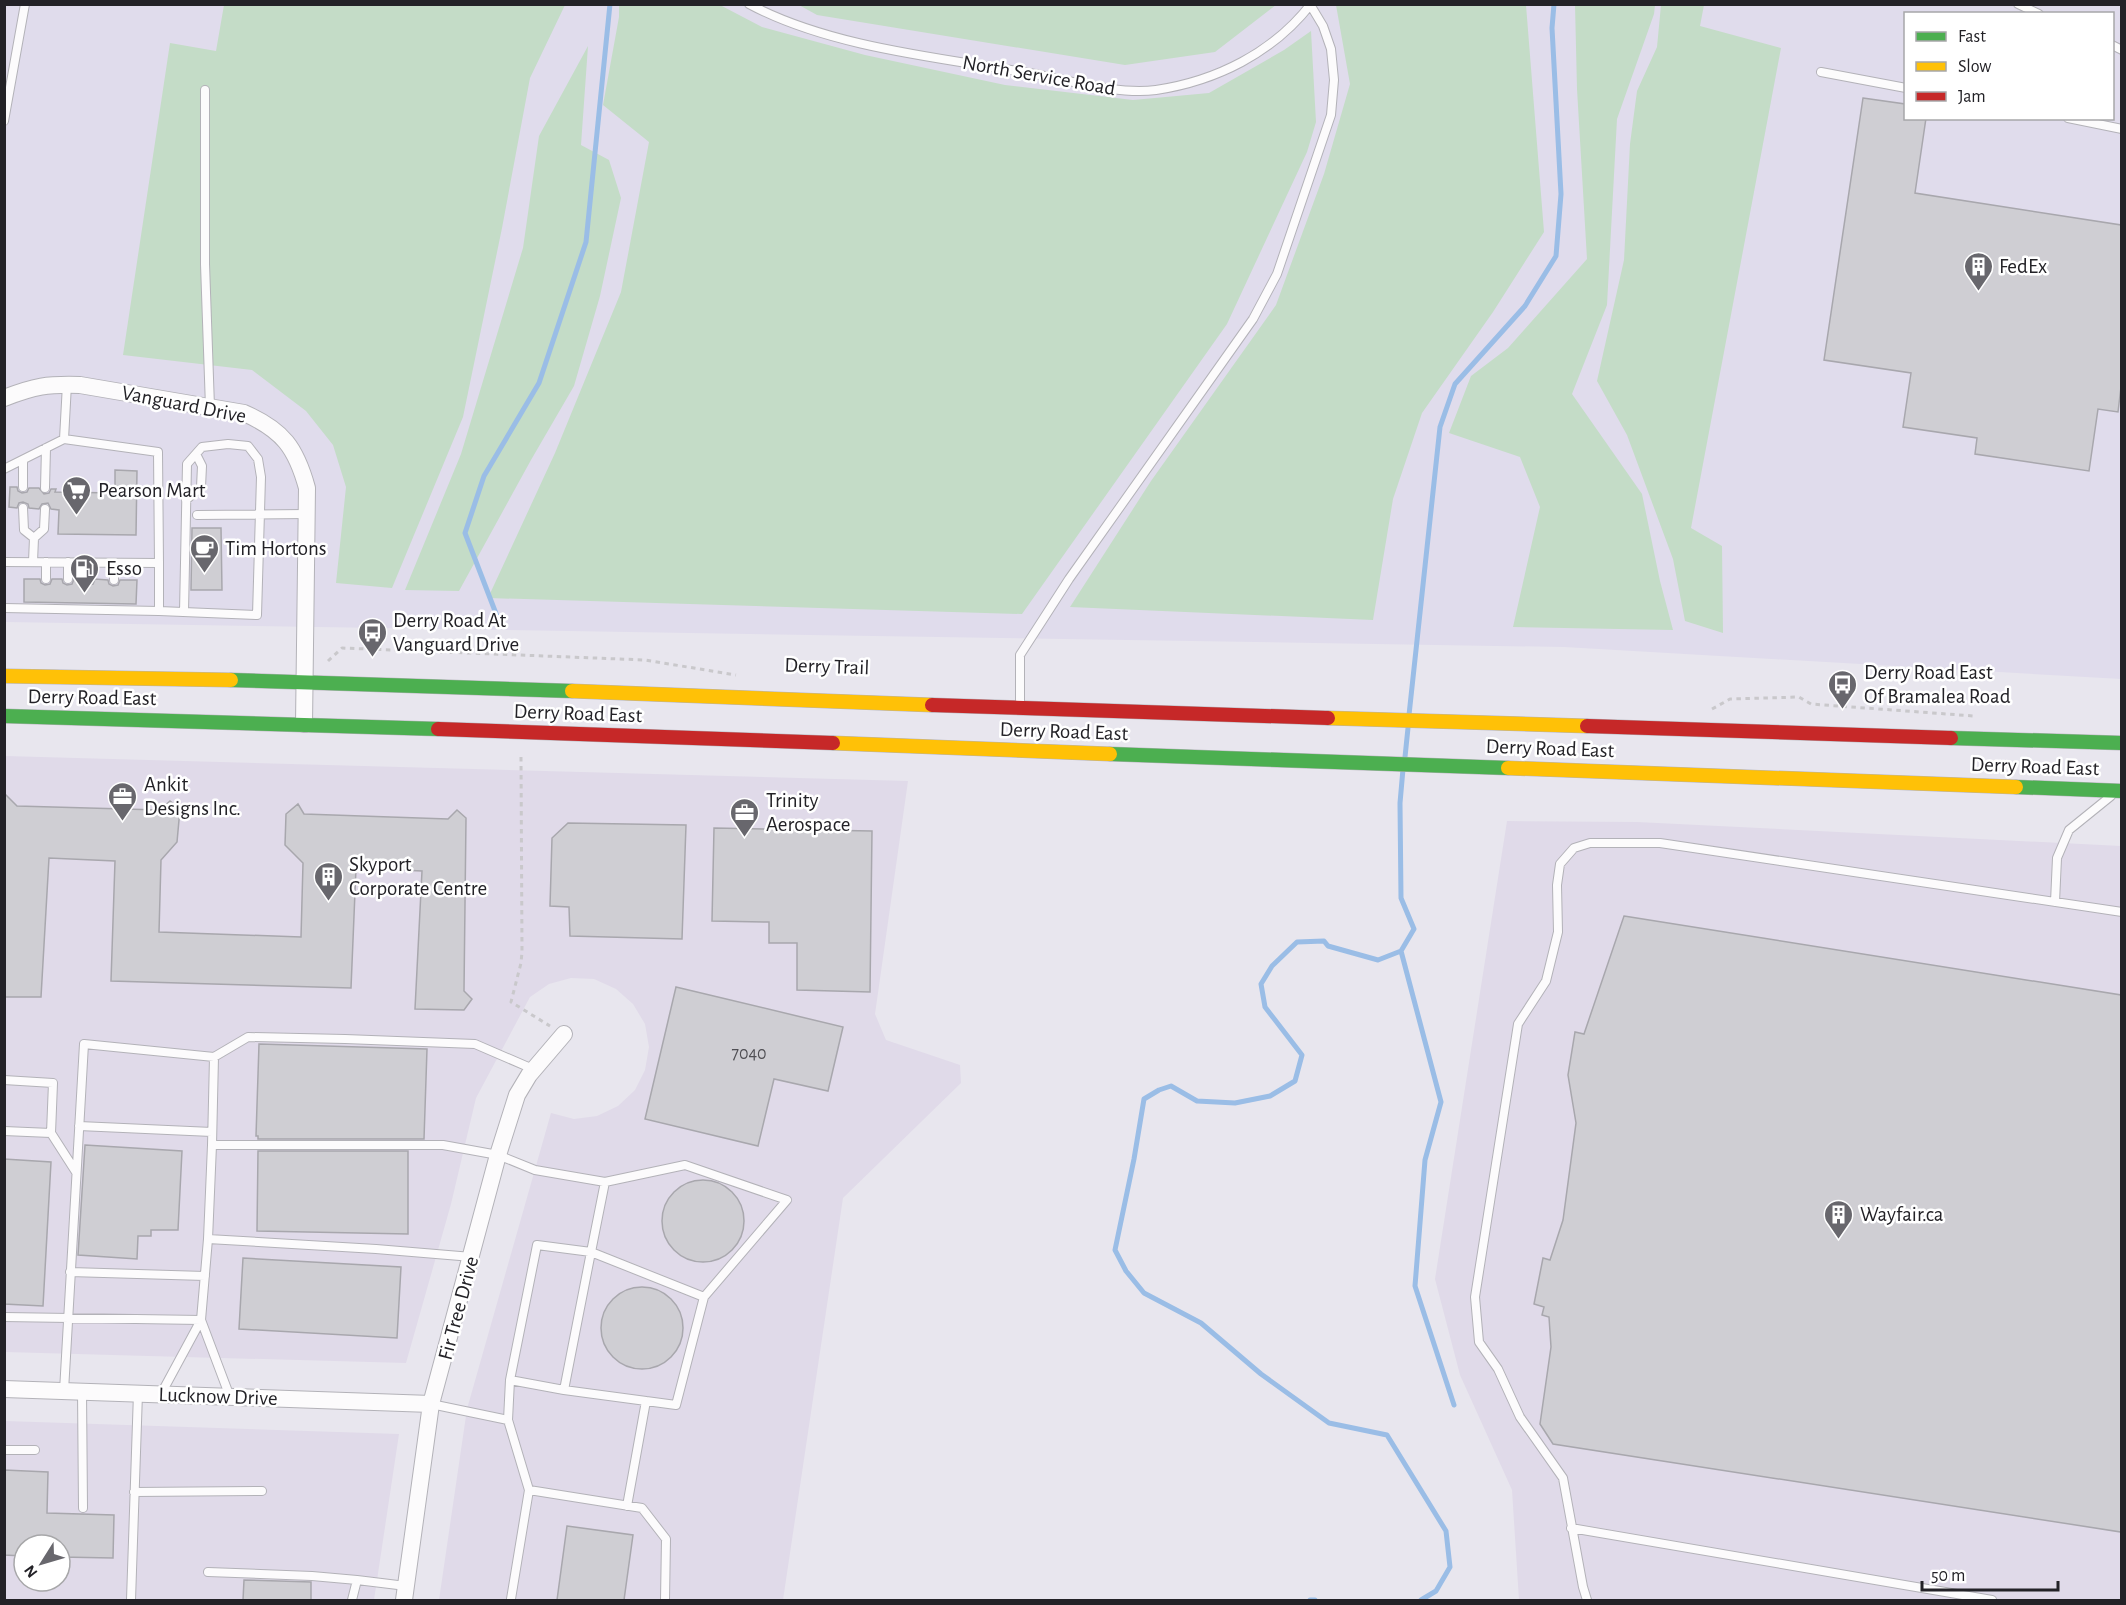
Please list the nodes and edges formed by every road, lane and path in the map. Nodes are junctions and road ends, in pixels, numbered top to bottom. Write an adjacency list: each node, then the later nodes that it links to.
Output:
1 (25, 4): 10 (lane)
2 (749, 4): 4 (lane, North Service Road)
3 (2019, 4): 5 (lane)
4 (1311, 5): 47 (lane)
5 (2035, 12)
6 (1821, 72): 7 (lane)
7 (1904, 88)
8 (205, 90): 14 (lane)
9 (2078, 120): 11 (lane)
10 (4, 121)
11 (2121, 129)
12 (67, 384): 13 (street, Vanguard Drive); 14 (street, Vanguard Drive); 15 (lane)
13 (4, 398)
14 (210, 407): 25 (street, Vanguard Drive)
15 (63, 439): 16 (lane); 35 (lane)
16 (46, 448): 18 (lane); 21 (lane)
17 (196, 454): 22 (lane); 22 (lane); 27 (lane)
18 (23, 460): 19 (lane); 20 (lane)
19 (4, 469)
20 (23, 487)
21 (45, 488)
22 (186, 500): 42 (lane)
23 (23, 508): 28 (lane)
24 (45, 509): 28 (lane)
25 (307, 514): 27 (lane); 46 (street, Vanguard Drive)
26 (197, 515): 27 (lane)
27 (261, 516): 42 (lane)
28 (34, 538): 30 (lane)
29 (4, 562): 30 (lane)
30 (33, 562): 31 (lane)
31 (46, 562): 32 (lane); 36 (lane)
32 (68, 562): 33 (lane); 37 (lane)
33 (89, 562): 34 (lane); 38 (lane)
34 (114, 563): 35 (lane); 39 (lane)
35 (159, 563): 41 (lane)
36 (46, 579)
37 (68, 579)
38 (89, 579)
39 (114, 580)
40 (4, 608): 41 (lane)
41 (159, 611): 42 (lane)
42 (184, 612)
43 (327, 662): 44 (path)
44 (739, 675)
45 (4, 676): 46 (main road, Derry Road East)
46 (304, 681): 47 (main road, Derry Road East); 49 (street, Vanguard Drive)
47 (1020, 708): 50 (main road, Derry Road East)
48 (4, 716): 49 (main road, Derry Road East)
49 (304, 724): 52 (main road, Derry Road East)
50 (2121, 743)
51 (521, 757): 55 (path)
52 (2121, 791): 53 (lane)
53 (2055, 902): 54 (lane); 94 (lane)
54 (2121, 912)
55 (564, 1035): 57 (street, Fir Tree Drive)
56 (214, 1057): 57 (lane); 59 (lane); 61 (lane)
57 (533, 1069): 64 (street, Fir Tree Drive)
58 (4, 1080): 62 (lane)
59 (79, 1126): 61 (lane); 65 (lane)
60 (4, 1131): 62 (lane)
61 (212, 1132): 63 (lane)
62 (51, 1133): 65 (lane)
63 (212, 1145): 64 (lane); 67 (lane)
64 (498, 1155): 66 (lane); 69 (street, Fir Tree Drive)
65 (76, 1172): 70 (lane)
66 (605, 1182): 68 (lane); 72 (lane)
67 (208, 1239): 69 (lane); 71 (lane)
68 (591, 1252): 72 (lane); 76 (lane); 78 (lane)
69 (472, 1257): 85 (street, Fir Tree Drive)
70 (70, 1272): 71 (lane); 74 (lane)
71 (205, 1276): 75 (lane)
72 (704, 1297): 84 (lane)
73 (4, 1317): 74 (lane)
74 (67, 1318): 75 (lane); 79 (lane)
75 (201, 1320): 82 (lane); 83 (lane)
76 (510, 1380): 78 (lane); 86 (lane)
77 (4, 1389): 79 (street, Lucknow Drive)
78 (564, 1390): 84 (lane)
79 (64, 1391): 80 (street, Lucknow Drive)
80 (82, 1391): 81 (street, Lucknow Drive); 93 (lane)
81 (138, 1394): 82 (street, Lucknow Drive); 91 (lane)
82 (161, 1394): 83 (street, Lucknow Drive)
83 (230, 1397): 85 (street, Lucknow Drive)
84 (646, 1401): 92 (lane)
85 (431, 1404): 86 (lane); 97 (street, Fir Tree Drive)
86 (508, 1420): 89 (lane)
87 (4, 1450): 88 (lane)
88 (35, 1450)
89 (529, 1490): 92 (lane); 98 (lane)
90 (262, 1491): 91 (lane)
91 (134, 1492): 99 (lane)
92 (627, 1506): 101 (lane)
93 (83, 1508)
94 (1571, 1528): 102 (lane); 103 (lane)
95 (208, 1572): 96 (lane)
96 (357, 1580): 97 (lane); 100 (lane)
97 (405, 1593)
98 (511, 1599)
99 (131, 1600)
100 (352, 1600)
101 (665, 1600)
102 (1587, 1600)
103 (1992, 1600)

